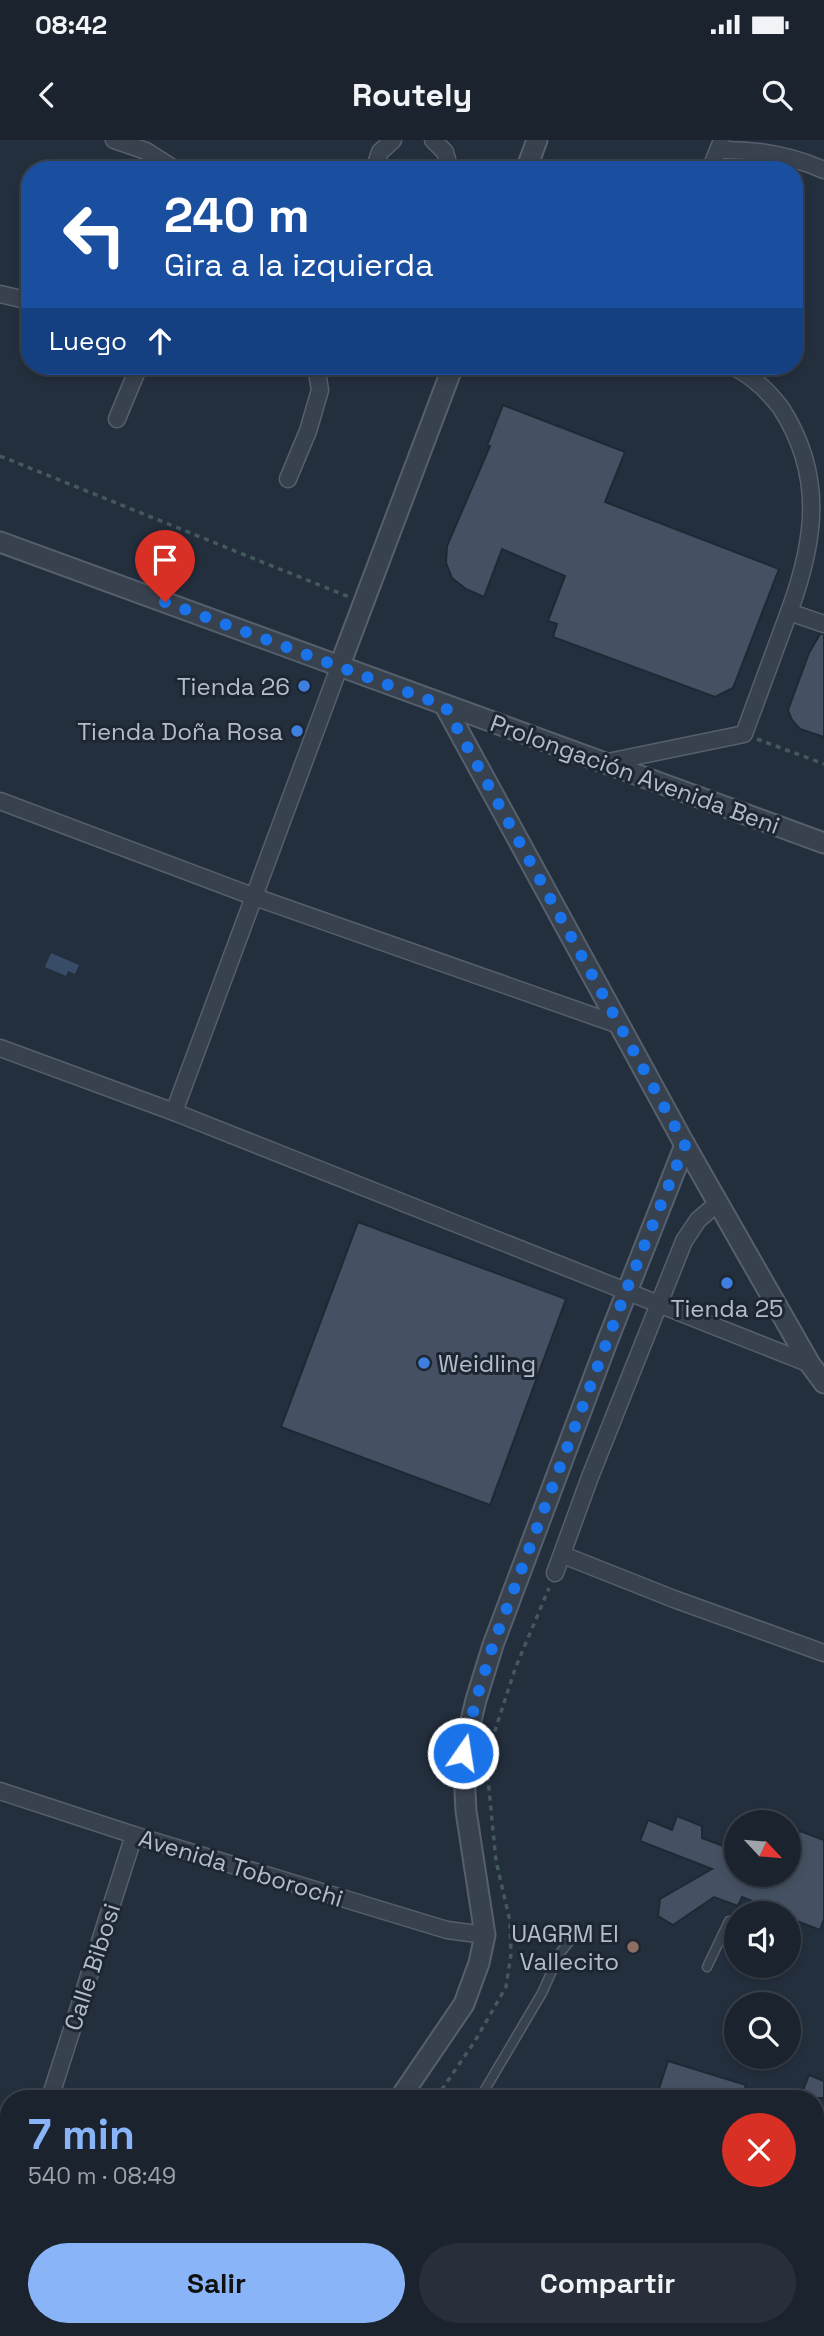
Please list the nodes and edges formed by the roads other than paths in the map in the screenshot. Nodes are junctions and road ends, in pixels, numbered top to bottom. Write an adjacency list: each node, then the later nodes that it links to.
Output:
1 (114, 140): 6 (street)
2 (393, 140): 8 (street)
3 (537, 140): 10 (street)
4 (435, 141): 9 (street)
5 (720, 145): 11 (street)
6 (149, 146): 7 (street)
7 (166, 161)
8 (377, 161)
9 (448, 161)
10 (529, 161)
11 (797, 161)
12 (803, 163): 13 (street)
13 (824, 170)
14 (0, 294): 15 (street)
15 (21, 300)
16 (135, 375): 20 (street)
17 (318, 375): 21 (street)
18 (450, 375): 25 (street)
19 (746, 375): 23 (street)
20 (117, 419)
21 (288, 479)
22 (0, 542): 25 (street)
23 (789, 612): 24 (street); 27 (street)
24 (824, 624)
25 (340, 665): 26 (street, Prolongación Avenida Beni); 30 (street)
26 (445, 706): 27 (street, Prolongación Avenida Beni); 31 (street)
27 (603, 763): 29 (street, Prolongación Avenida Beni)
28 (0, 801): 30 (street)
29 (824, 843)
30 (255, 897): 31 (street); 33 (street)
31 (619, 1025): 34 (street)
32 (0, 1048): 33 (street)
33 (174, 1112): 36 (street)
34 (685, 1145): 35 (street); 36 (street)
35 (719, 1202): 37 (street); 38 (street)
36 (626, 1291): 37 (street); 47 (street)
37 (659, 1303): 38 (street); 40 (street)
38 (810, 1364): 39 (street)
39 (824, 1383)
40 (563, 1555): 41 (street); 42 (street)
41 (555, 1573)
42 (824, 1653)
43 (0, 1791): 44 (street, Avenida Toborochi)
44 (134, 1835): 47 (street, Avenida Toborochi); 49 (street, Calle Bibosi)
45 (724, 1931): 48 (lane)
46 (586, 1934): 51 (lane)
47 (485, 1935): 50 (street)
48 (707, 1967)
49 (53, 2090)
50 (405, 2090)
51 (485, 2090)

